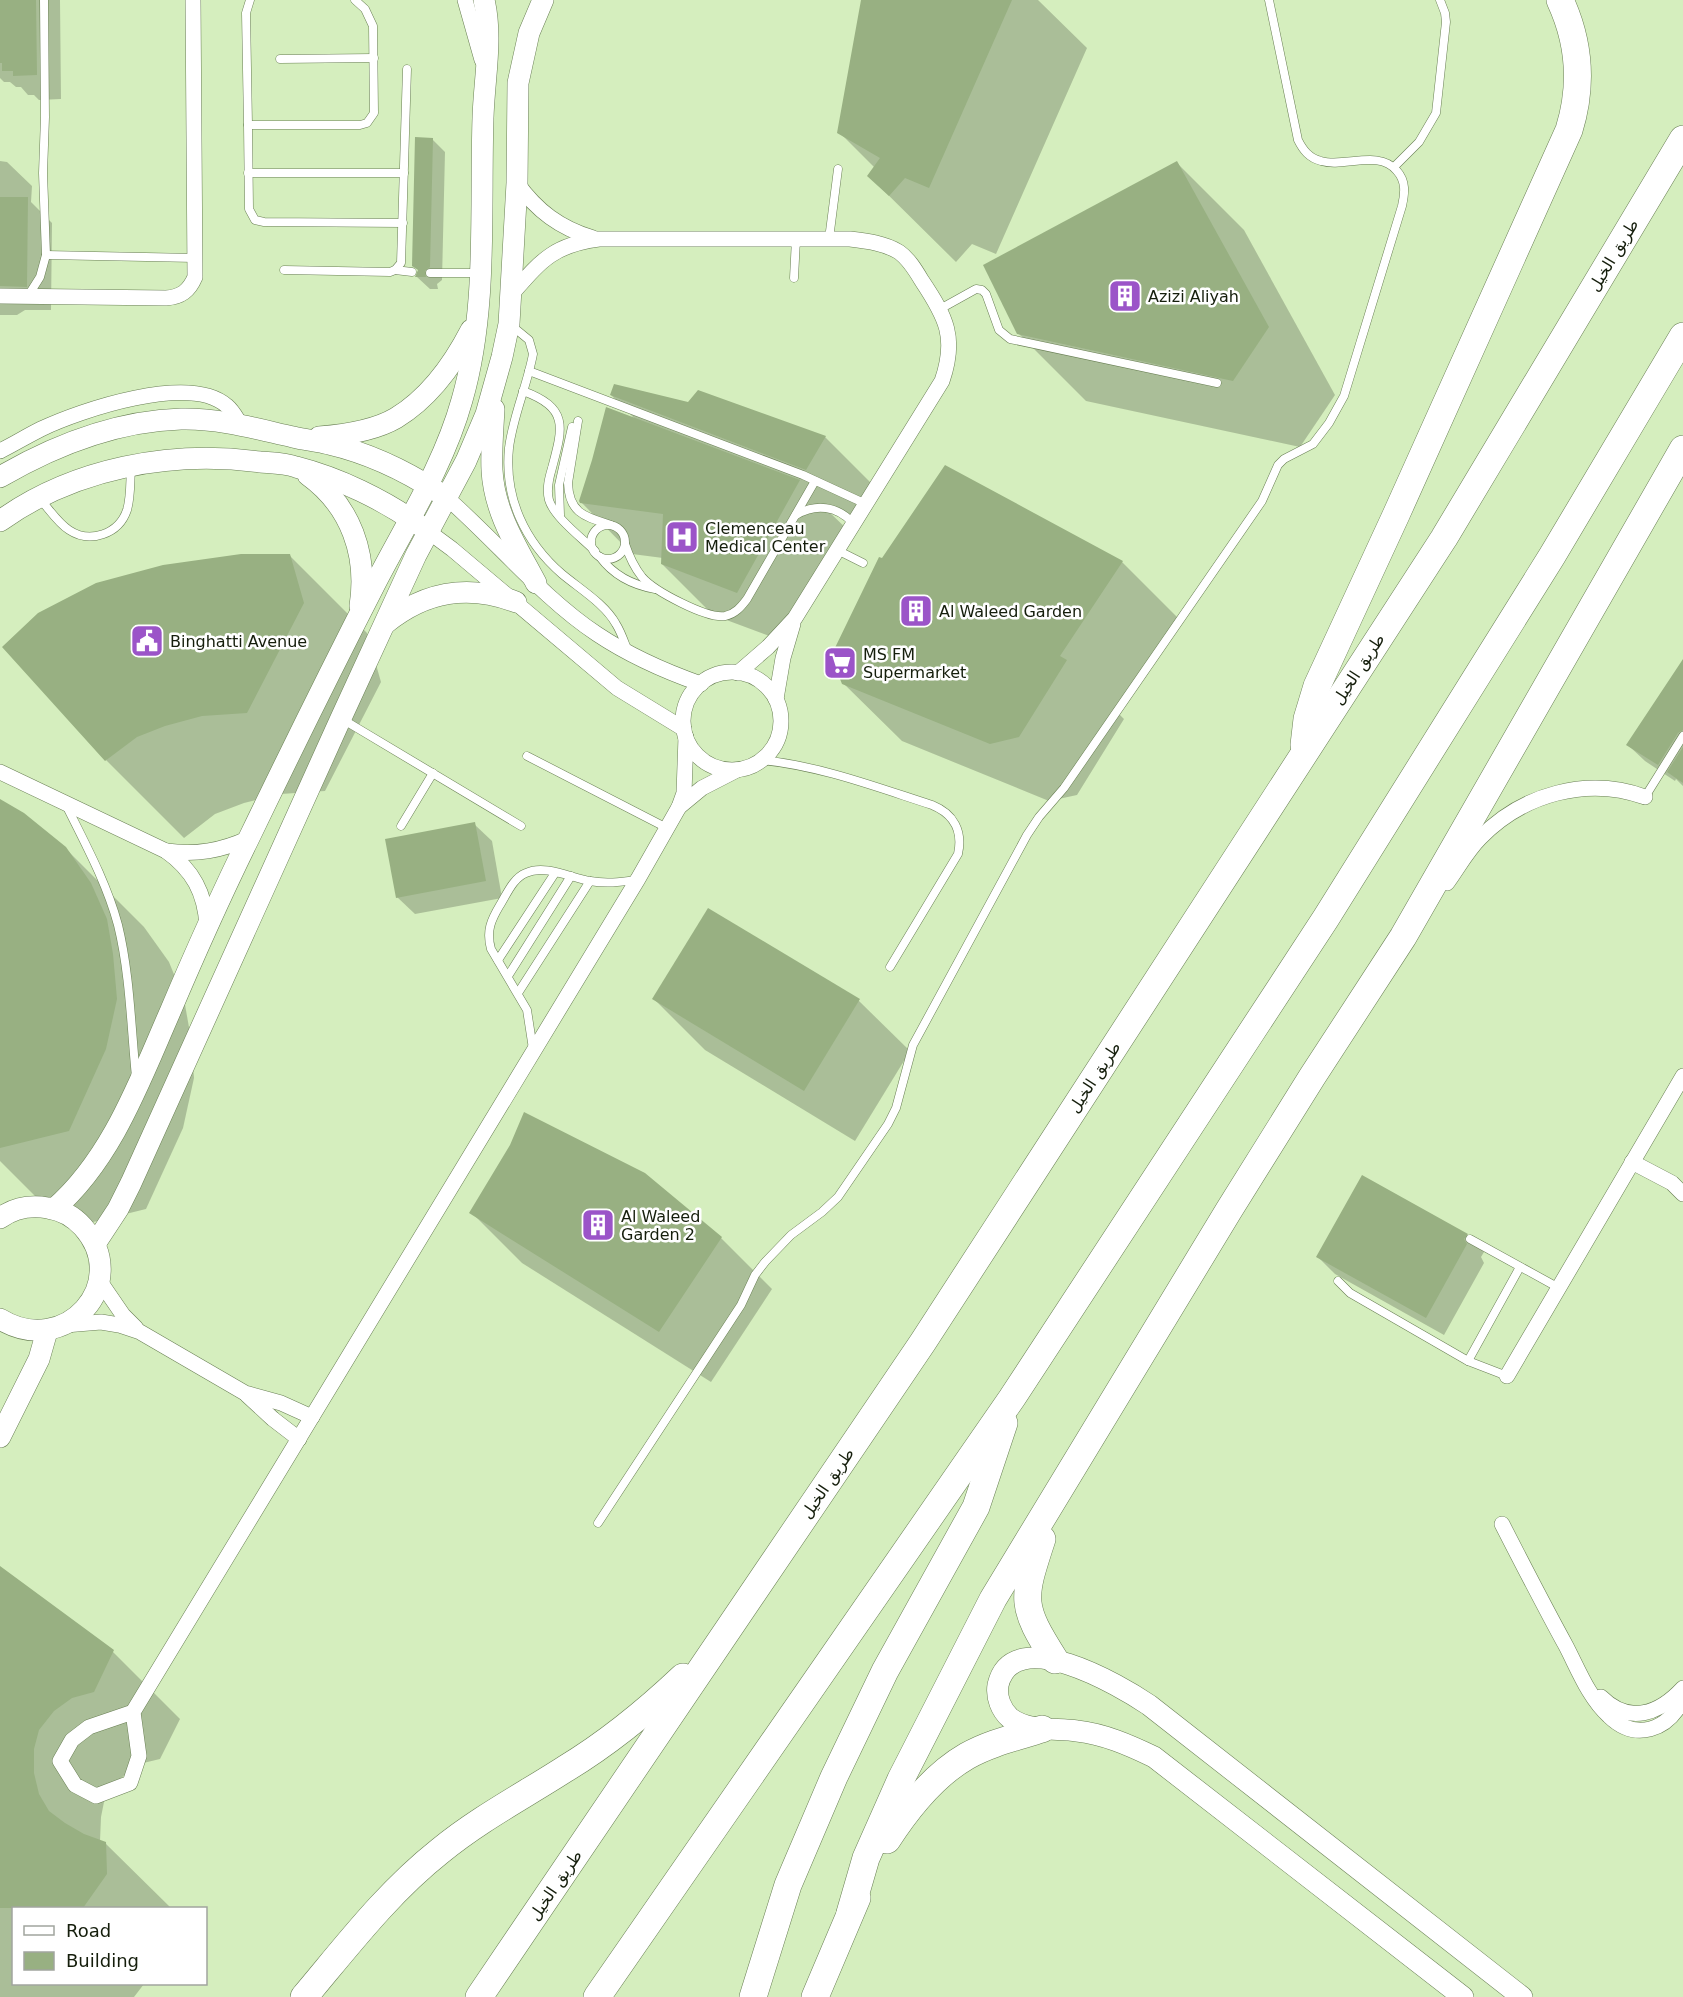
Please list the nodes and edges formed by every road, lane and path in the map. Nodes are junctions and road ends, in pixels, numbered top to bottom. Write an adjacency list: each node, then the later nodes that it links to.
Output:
1 (44, 0): 26 (lane)
2 (193, 0): 27 (street)
3 (250, 0): 15 (lane)
4 (355, 0): 11 (lane)
5 (465, 0): 14 (street)
6 (484, 0): 14 (street)
7 (543, 0): 21 (street)
8 (1269, 0): 17 (lane)
9 (1440, 0): 17 (lane)
10 (1560, 0): 81 (highway)
11 (374, 58): 12 (lane); 15 (lane)
12 (280, 59)
13 (407, 69): 20 (lane)
14 (485, 69): 32 (street)
15 (248, 125): 19 (lane)
16 (1683, 139): 81 (highway, طريق الخيل)
17 (1394, 167): 129 (lane)
18 (838, 169): 25 (lane)
19 (248, 173): 20 (lane); 22 (lane)
20 (404, 173): 22 (lane)
21 (517, 183): 23 (street); 35 (street)
22 (403, 223): 29 (lane)
23 (599, 239): 24 (street); 35 (street)
24 (796, 239): 25 (street); 33 (lane)
25 (829, 239): 37 (street)
26 (46, 255): 27 (lane); 36 (lane)
27 (195, 258): 36 (street)
28 (284, 270): 29 (lane)
29 (394, 270): 30 (lane)
30 (412, 272)
31 (430, 273): 32 (lane)
32 (480, 273): 38 (street)
33 (794, 278)
34 (0, 296): 36 (street)
35 (510, 296): 39 (street)
36 (27, 297)
37 (940, 309): 42 (lane); 56 (street)
38 (479, 310): 46 (street); 53 (street)
39 (508, 324): 41 (lane); 43 (street)
40 (1683, 336): 124 (highway)
41 (529, 371): 44 (lane); 52 (lane)
42 (1217, 384)
43 (495, 385): 55 (street); 68 (street)
44 (523, 391): 58 (lane); 74 (lane)
45 (241, 425): 46 (street); 48 (street); 51 (street)
46 (295, 438): 53 (street)
47 (1683, 448): 100 (highway)
48 (0, 451)
49 (131, 466): 50 (street); 54 (street); 54 (lane)
50 (295, 466): 59 (street); 72 (street)
51 (0, 477)
52 (815, 481): 56 (lane); 57 (lane)
53 (427, 485): 55 (street); 59 (street)
54 (39, 498): 60 (street)
55 (447, 498): 63 (street); 68 (street)
56 (866, 504): 61 (street)
57 (795, 515): 61 (lane); 69 (lane)
58 (560, 517): 62 (lane); 66 (lane)
59 (409, 518): 63 (street); 72 (street)
60 (0, 521)
61 (853, 523): 65 (street)
62 (611, 525): 64 (lane); 66 (lane)
63 (429, 532): 70 (street); 73 (street)
64 (625, 544): 66 (lane); 69 (lane)
65 (837, 550): 67 (lane); 71 (street)
66 (597, 553): 69 (lane)
67 (863, 563)
68 (537, 582): 74 (street)
69 (657, 590)
70 (516, 602): 73 (street); 79 (street)
71 (795, 618): 75 (street); 77 (street)
72 (356, 622): 93 (street)
73 (386, 623): 78 (street)
74 (628, 653): 76 (street)
75 (738, 673): 76 (street); 77 (street)
76 (701, 684): 79 (street)
77 (776, 699): 83 (street)
78 (340, 718): 86 (lane); 113 (street)
79 (685, 733): 84 (street); 89 (street)
80 (1683, 736): 87 (lane)
81 (1303, 754): 131 (highway, طريق الخيل)
82 (527, 756): 92 (lane)
83 (761, 760): 84 (street); 102 (lane)
84 (739, 769): 89 (street)
85 (0, 772): 88 (street)
86 (433, 773): 90 (lane); 91 (lane)
87 (1646, 797): 100 (street)
88 (64, 803): 94 (street); 107 (lane)
89 (679, 807): 92 (street)
90 (401, 826)
91 (521, 826)
92 (667, 828): 97 (street)
93 (249, 838): 94 (street); 99 (street)
94 (166, 851): 99 (street)
95 (555, 873): 96 (lane); 101 (lane); 101 (lane)
96 (571, 876): 98 (lane); 103 (lane)
97 (638, 879): 98 (lane); 105 (street)
98 (590, 881): 104 (lane)
99 (207, 926): 107 (street)
100 (1403, 937): 128 (highway)
101 (498, 960): 103 (lane)
102 (890, 967)
103 (508, 976): 104 (lane)
104 (518, 993): 105 (lane)
105 (533, 1052): 125 (street)
106 (1683, 1076): 108 (street)
107 (137, 1086): 110 (street)
108 (1632, 1162): 109 (street); 117 (street)
109 (1683, 1194)
110 (54, 1209): 111 (street); 113 (street)
111 (1, 1216)
112 (1470, 1239): 114 (lane)
113 (95, 1244): 115 (street)
114 (1520, 1267): 117 (lane); 121 (lane)
115 (99, 1280): 119 (street); 120 (street)
116 (1338, 1281): 121 (lane)
117 (1559, 1288): 122 (street)
118 (0, 1319): 119 (street)
119 (56, 1328): 120 (street); 126 (street)
120 (140, 1332): 123 (street)
121 (1468, 1361): 122 (lane)
122 (1507, 1376)
123 (245, 1393): 125 (street); 127 (street)
124 (1012, 1398): 141 (highway); 142 (highway)
125 (312, 1417): 127 (street)
126 (0, 1437)
127 (299, 1439): 136 (street)
128 (1052, 1503): 132 (highway); 138 (highway)
129 (598, 1523)
130 (1502, 1524): 133 (street)
131 (720, 1640): 139 (highway); 140 (highway, طريق الخيل)
132 (1055, 1660): 137 (street); 145 (street)
133 (1580, 1674): 134 (street); 135 (street)
134 (1683, 1688)
135 (1683, 1699)
136 (133, 1712): 136 (street)
137 (1042, 1729): 138 (highway); 144 (street)
138 (850, 1913): 143 (highway)
139 (304, 1997)
140 (479, 1997)
141 (597, 1997)
142 (753, 1997)
143 (815, 1997)
144 (1463, 1997)
145 (1522, 1997)

